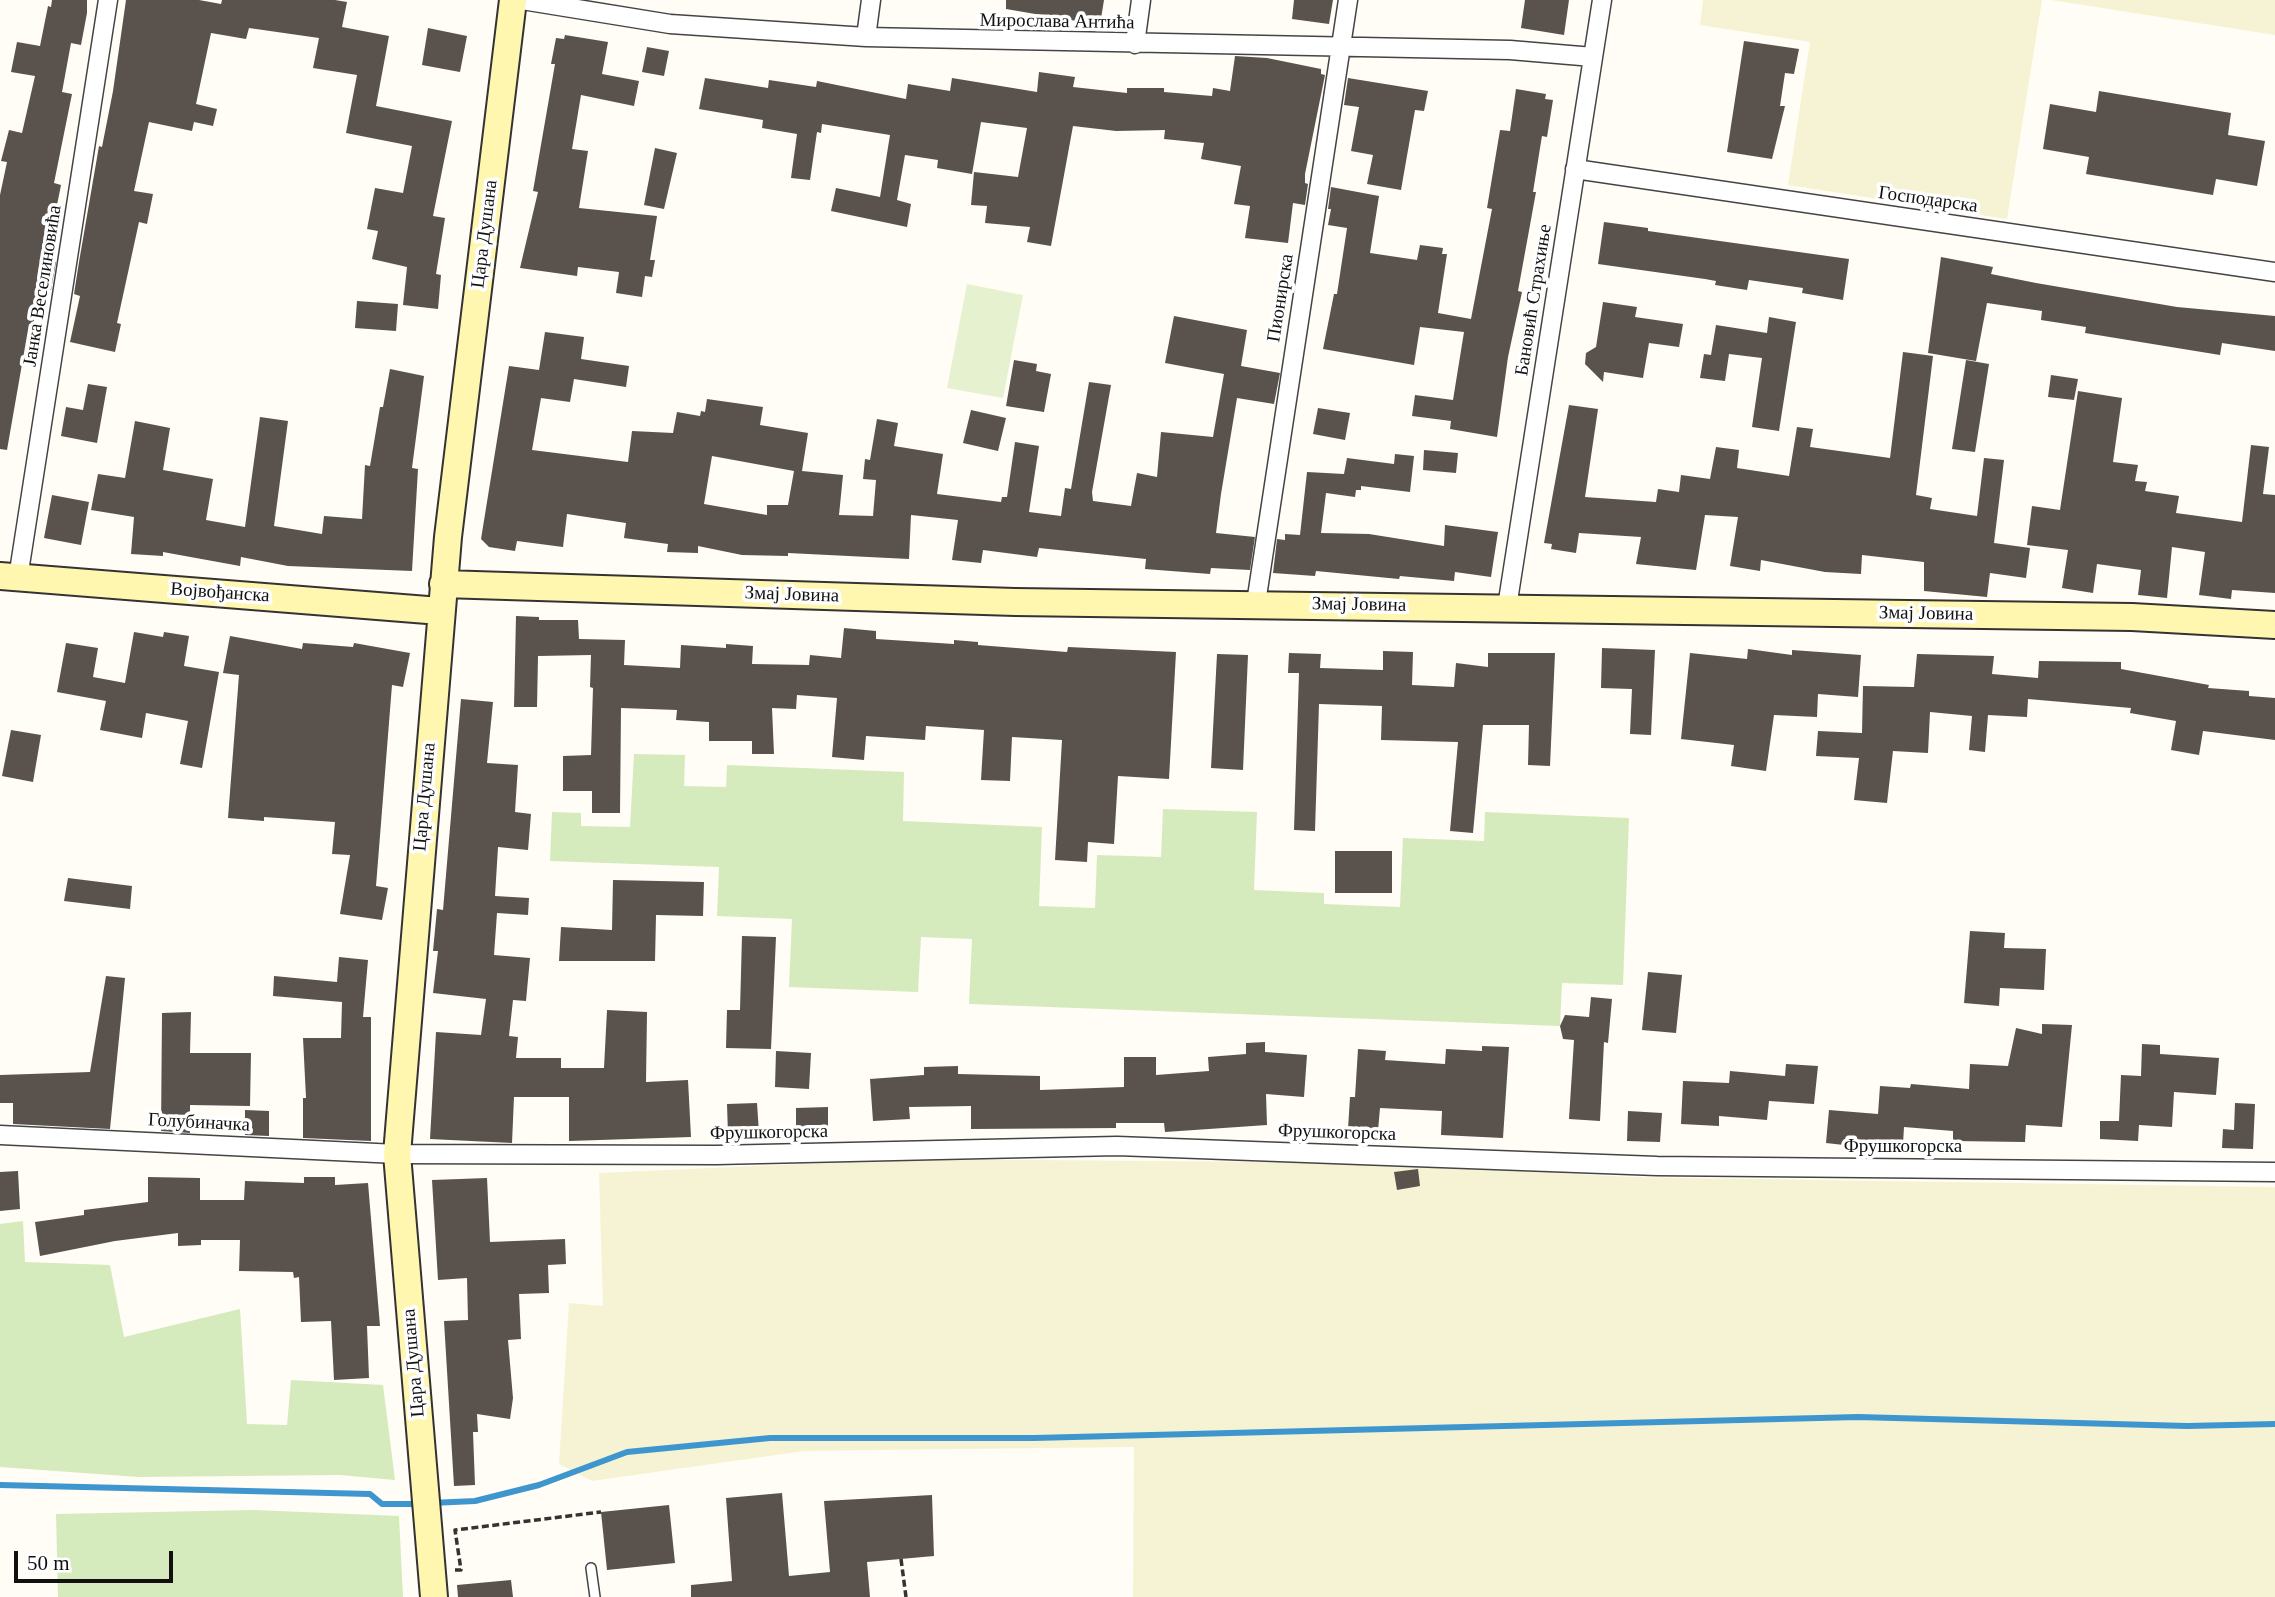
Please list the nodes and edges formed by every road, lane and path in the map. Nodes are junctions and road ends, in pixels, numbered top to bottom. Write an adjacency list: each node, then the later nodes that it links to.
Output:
1 (108, 0): 14 (street, Јанка Веселиновића)
2 (513, 0): 15 (street, Цара Душана)
3 (522, 0): 8 (street, Мирослава Антића)
4 (871, 0): 8 (street)
5 (1141, 0): 9 (street)
6 (1348, 0): 10 (street, Пионирска)
7 (1602, 0): 11 (street, Бановић Страхиње)
8 (866, 37): 9 (street, Мирослава Антића)
9 (1135, 44): 10 (street, Мирослава Антића)
10 (1340, 46): 11 (street, Мирослава Антића); 16 (street, Пионирска)
11 (1593, 57): 12 (street, Бановић Страхиње)
12 (1575, 169): 13 (street, Господарска); 17 (street, Бановић Страхиње)
13 (2275, 272)
14 (9, 577): 18 (street, Војвођанска)
15 (443, 584): 16 (street, Змај Јовина); 18 (street, Цара Душана)
16 (1256, 603): 17 (street, Змај Јовина)
17 (1507, 607): 19 (street, Змај Јовина)
18 (440, 611): 21 (street, Цара Душана)
19 (2275, 625)
20 (0, 1135): 21 (street, Голубиначка)
21 (397, 1154): 22 (street, Фрушкогорска); 26 (street, Цара Душана)
22 (2275, 1172)
23 (601, 1512): 26 (path)
24 (901, 1559): 28 (path)
25 (592, 1568): 27 (lane)
26 (433, 1585)
27 (595, 1597)
28 (906, 1597)

